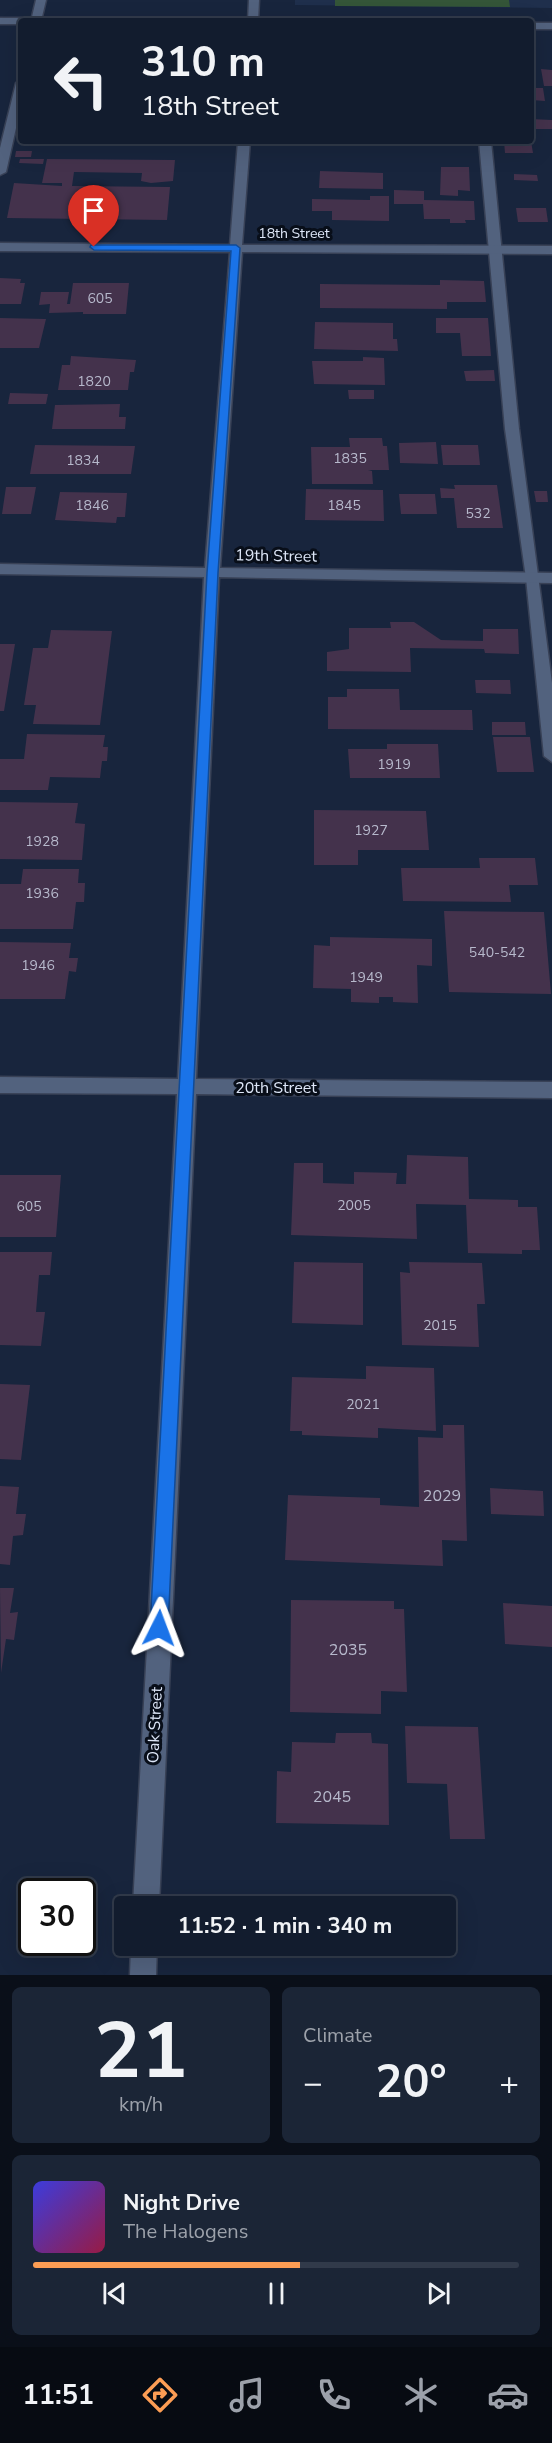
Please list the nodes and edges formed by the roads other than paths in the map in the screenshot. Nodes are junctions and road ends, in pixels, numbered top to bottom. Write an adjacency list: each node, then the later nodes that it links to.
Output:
1 (41, 0): 3 (street)
2 (254, 0): 4 (street)
3 (37, 18)
4 (253, 18)
5 (0, 21): 6 (street)
6 (18, 21)
7 (534, 26): 8 (street)
8 (552, 26)
9 (18, 96): 12 (street)
10 (244, 144): 14 (street, Oak Street)
11 (485, 144): 15 (street)
12 (0, 172)
13 (0, 247): 14 (street, 18th Street)
14 (236, 248): 15 (street, 18th Street); 18 (street, Oak Street)
15 (497, 250): 16 (street, 18th Street); 19 (street)
16 (552, 250)
17 (0, 570): 18 (street, 19th Street)
18 (212, 573): 19 (street, 19th Street); 23 (street, Oak Street)
19 (532, 578): 20 (street, 19th Street); 21 (street)
20 (552, 578)
21 (552, 756)
22 (0, 1085): 23 (street, 20th Street)
23 (185, 1088): 24 (street, 20th Street); 25 (street, Oak Street)
24 (552, 1090)
25 (146, 1896)
26 (144, 1956): 27 (street)
27 (143, 1975)

